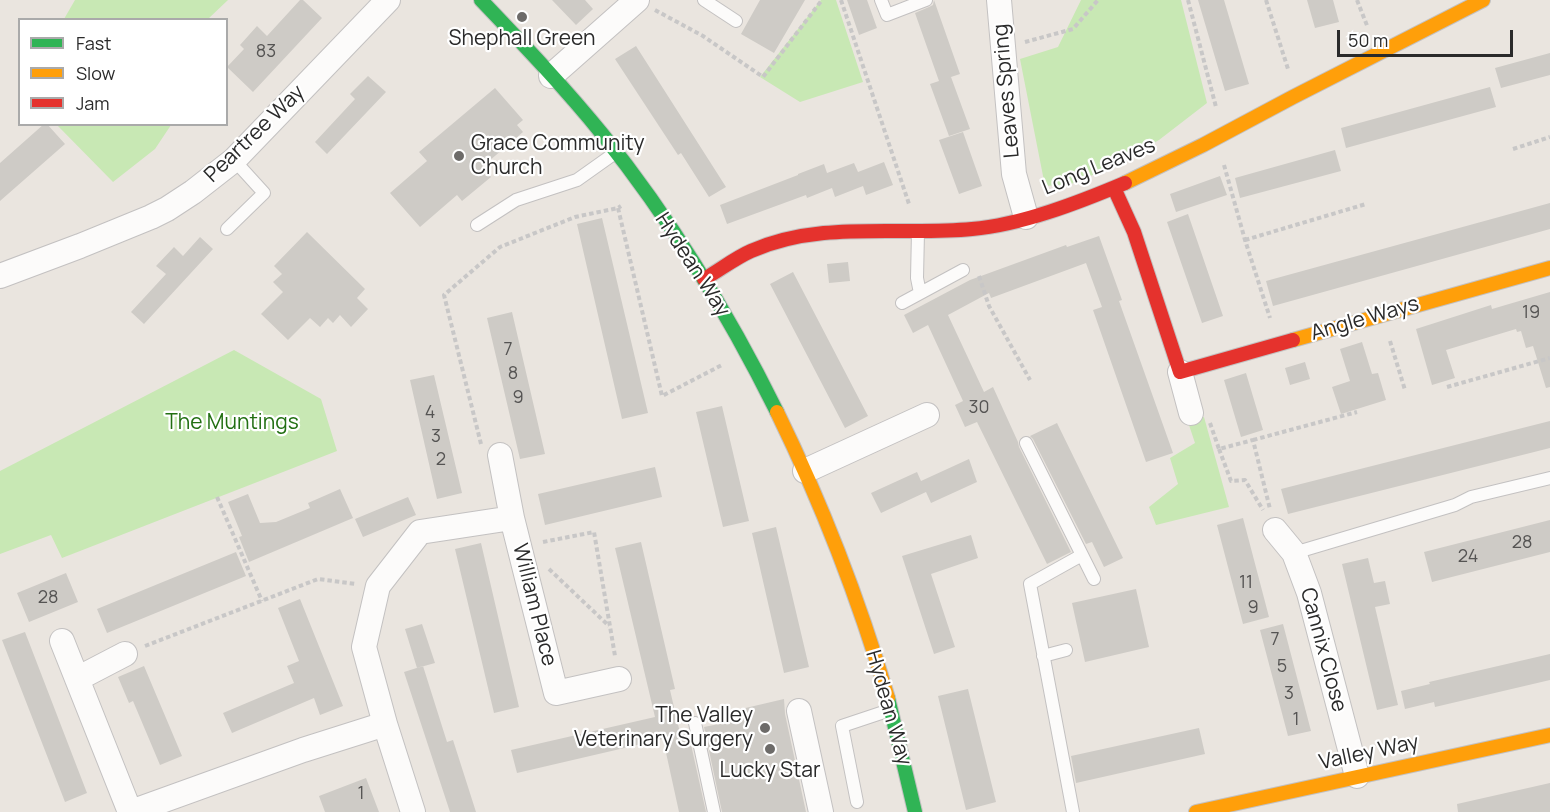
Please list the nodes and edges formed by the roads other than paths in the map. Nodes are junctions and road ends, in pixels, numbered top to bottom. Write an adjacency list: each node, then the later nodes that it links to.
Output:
1 (388, 0): 12 (street, Peartree Way)
2 (481, 0): 10 (street, Hydean Way)
3 (637, 0): 10 (street)
4 (704, 0): 9 (lane)
5 (881, 0): 6 (lane)
6 (926, 0)
7 (999, 0): 14 (street, Leaves Spring)
8 (1483, 0): 13 (street, Long Leaves)
9 (736, 21)
10 (551, 76): 11 (street, Hydean Way)
11 (616, 152): 15 (lane); 21 (street, Hydean Way)
12 (234, 160): 16 (lane); 20 (street, Peartree Way)
13 (1114, 188): 14 (street, Long Leaves); 24 (street)
14 (1026, 217): 17 (street, Long Leaves)
15 (477, 225)
16 (227, 229)
17 (918, 231): 21 (street, Long Leaves); 22 (lane)
18 (1550, 268): 24 (street, Angle Ways)
19 (963, 270): 22 (lane)
20 (0, 276)
21 (704, 279): 29 (street, Hydean Way)
22 (920, 294): 23 (lane)
23 (902, 303)
24 (1179, 372): 26 (street)
25 (927, 415): 29 (street)
26 (1200, 416)
27 (1026, 443): 34 (lane)
28 (500, 455): 31 (street, William Place)
29 (805, 471): 42 (street, Hydean Way)
30 (1550, 478): 33 (lane)
31 (512, 518): 41 (street, William Place); 45 (street)
32 (1275, 530): 33 (street, Cannix Close)
33 (1294, 553): 47 (street, Cannix Close)
34 (1082, 555): 35 (lane); 39 (lane)
35 (1094, 579)
36 (62, 641): 40 (street)
37 (1066, 650): 39 (lane)
38 (125, 654): 40 (street)
39 (1043, 656): 55 (lane)
40 (77, 679): 50 (street)
41 (619, 679)
42 (891, 710): 48 (lane); 54 (street, Hydean Way)
43 (800, 711): 53 (street)
44 (695, 723): 52 (lane)
45 (385, 724): 50 (street); 51 (street)
46 (1550, 735): 47 (street, Valley Way)
47 (1357, 777): 49 (street, Valley Way)
48 (857, 802)
49 (1235, 808): 56 (street, Valley Way)
50 (130, 812)
51 (413, 812)
52 (714, 812)
53 (821, 812)
54 (915, 812)
55 (1073, 812)
56 (1196, 812)

